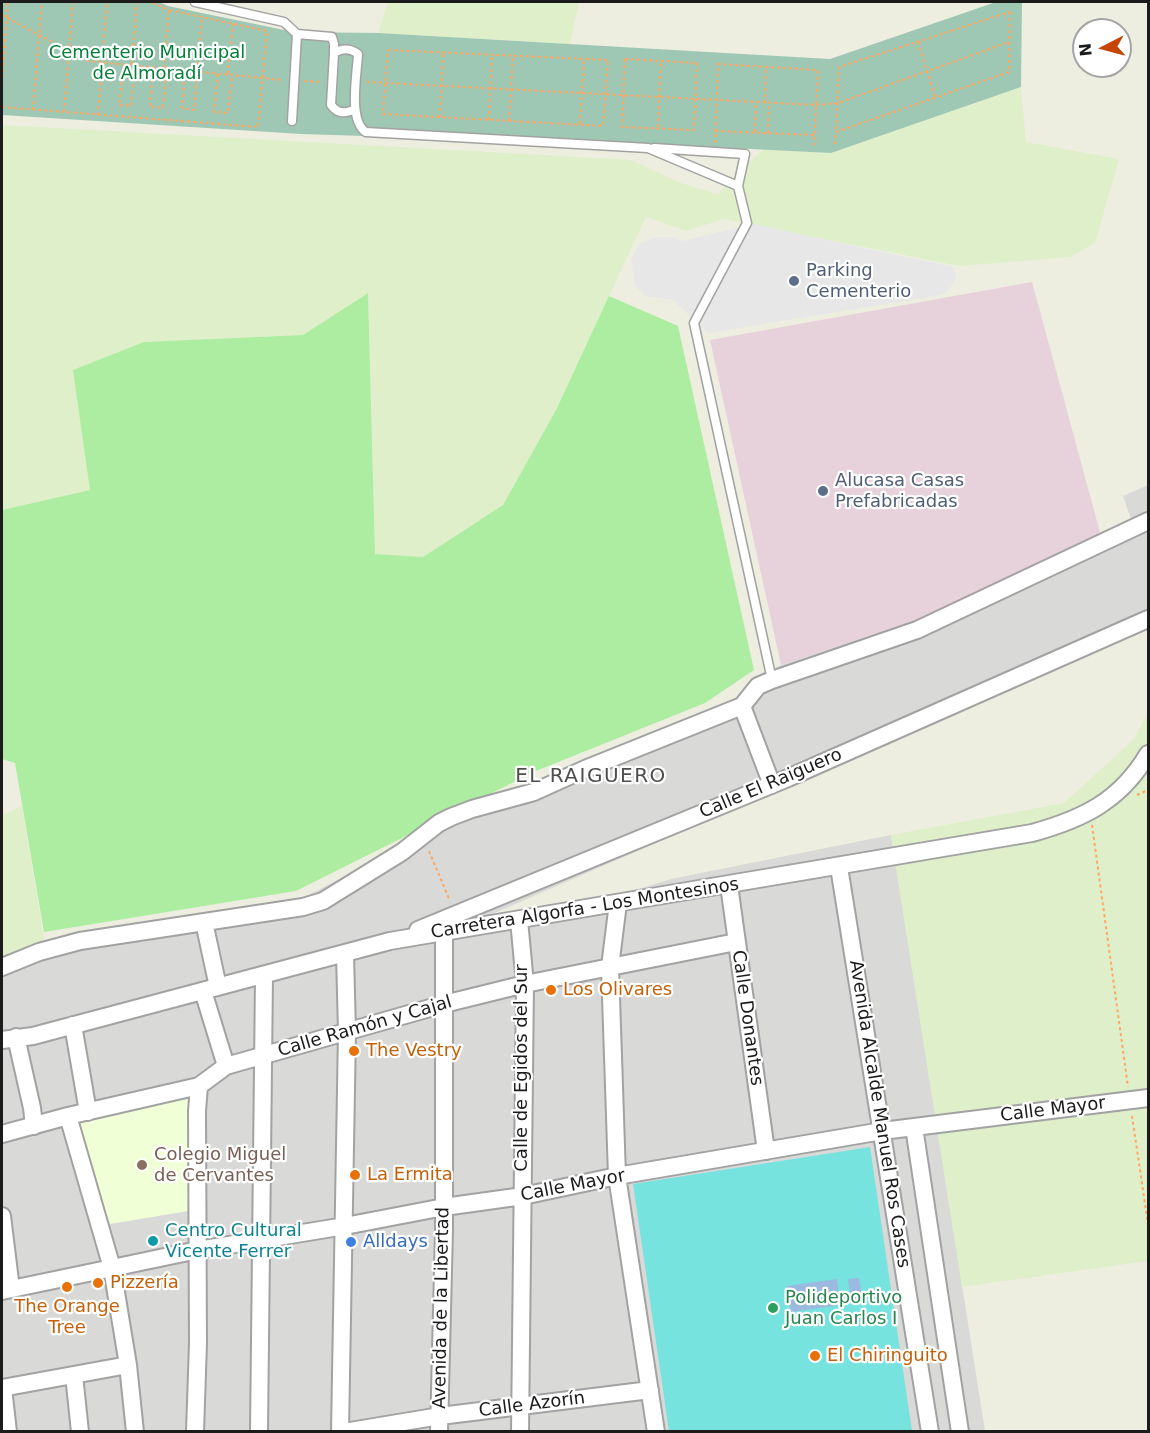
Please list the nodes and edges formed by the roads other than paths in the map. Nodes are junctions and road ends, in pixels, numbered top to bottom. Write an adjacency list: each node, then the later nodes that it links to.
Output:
1 (195, 2): 2 (lane)
2 (297, 34): 3 (lane); 5 (lane)
3 (334, 53): 4 (lane); 4 (lane)
4 (355, 110): 6 (lane)
5 (292, 121)
6 (648, 148): 7 (lane); 7 (lane)
7 (738, 186): 10 (lane)
8 (1149, 521): 10 (street)
9 (1149, 619): 13 (street, Calle El Raiguero)
10 (772, 680): 11 (street)
11 (742, 706): 13 (street); 18 (street)
12 (1149, 754): 14 (street, Carretera Algorfa - Los Montesinos)
13 (772, 785): 20 (street, Calle El Raiguero)
14 (839, 867): 15 (street, Carretera Algorfa - Los Montesinos); 40 (street, Avenida Alcalde Manuel Ros Cases)
15 (729, 885): 16 (street, Carretera Algorfa - Los Montesinos); 21 (street, Calle Donantes)
16 (618, 903): 17 (street, Carretera Algorfa - Los Montesinos); 23 (street)
17 (519, 920): 19 (street, Carretera Algorfa - Los Montesinos); 26 (street, Calle de Egidos del Sur)
18 (204, 922): 24 (street); 27 (street)
19 (444, 932): 20 (street, Carretera Algorfa - Los Montesinos); 28 (street, Avenida de la Libertad)
20 (390, 942): 22 (street, Carretera Algorfa - Los Montesinos)
21 (736, 942): 23 (street, Calle Ramón y Cajal); 42 (street, Calle Donantes)
22 (345, 954): 25 (street, Carretera Algorfa - Los Montesinos); 30 (street)
23 (610, 967): 26 (street, Calle Ramón y Cajal); 43 (street)
24 (2, 968)
25 (264, 976): 27 (street, Carretera Algorfa - Los Montesinos); 32 (street)
26 (525, 984): 28 (street, Calle Ramón y Cajal); 44 (street, Calle de Egidos del Sur)
27 (210, 989): 29 (street, Carretera Algorfa - Los Montesinos); 33 (street)
28 (444, 1004): 30 (street, Calle Ramón y Cajal); 45 (street, Avenida de la Libertad)
29 (73, 1025): 31 (street, Carretera Algorfa - Los Montesinos); 36 (street)
30 (347, 1032): 32 (street, Calle Ramón y Cajal); 47 (street)
31 (9, 1039): 38 (street)
32 (264, 1057): 33 (street, Calle Ramón y Cajal); 48 (street)
33 (225, 1066): 34 (street, Calle Ramón y Cajal)
34 (199, 1086): 36 (street, Calle Ramón y Cajal); 49 (street)
35 (1149, 1098): 39 (street, Calle Mayor)
36 (88, 1112): 37 (street, Calle Ramón y Cajal)
37 (68, 1116): 38 (street, Calle Ramón y Cajal); 50 (street)
38 (34, 1126): 41 (street, Calle Ramón y Cajal)
39 (914, 1127): 40 (street, Calle Mayor); 67 (street, Avenida Alcalde Manuel Ros Cases)
40 (882, 1131): 42 (street, Calle Mayor); 66 (street, Avenida Alcalde Manuel Ros Cases)
41 (2, 1134)
42 (766, 1151): 43 (street, Calle Mayor)
43 (617, 1176): 44 (street, Calle Mayor); 55 (street)
44 (523, 1196): 45 (street, Calle Mayor); 56 (street, Calle de Egidos del Sur)
45 (444, 1207): 47 (street, Calle Mayor); 57 (street, Avenida de la Libertad)
46 (2, 1216): 51 (street)
47 (345, 1226): 48 (street, Calle Mayor); 63 (street)
48 (263, 1239): 49 (street, Calle Mayor); 62 (street)
49 (198, 1250): 50 (street, Calle Mayor); 61 (street)
50 (112, 1268): 51 (street, Calle Mayor); 52 (street)
51 (6, 1290)
52 (128, 1365): 53 (street); 60 (street)
53 (74, 1375): 54 (street); 59 (street)
54 (2, 1388): 58 (street)
55 (650, 1390): 56 (street, Calle Azorín); 65 (street)
56 (520, 1407): 57 (street, Calle Azorín); 64 (street, Calle de Egidos del Sur)
57 (440, 1424): 63 (street, Calle Azorín)
58 (8, 1431)
59 (80, 1431)
60 (135, 1431)
61 (195, 1431)
62 (259, 1431)
63 (342, 1431)
64 (520, 1431)
65 (656, 1431)
66 (930, 1431)
67 (960, 1431)

